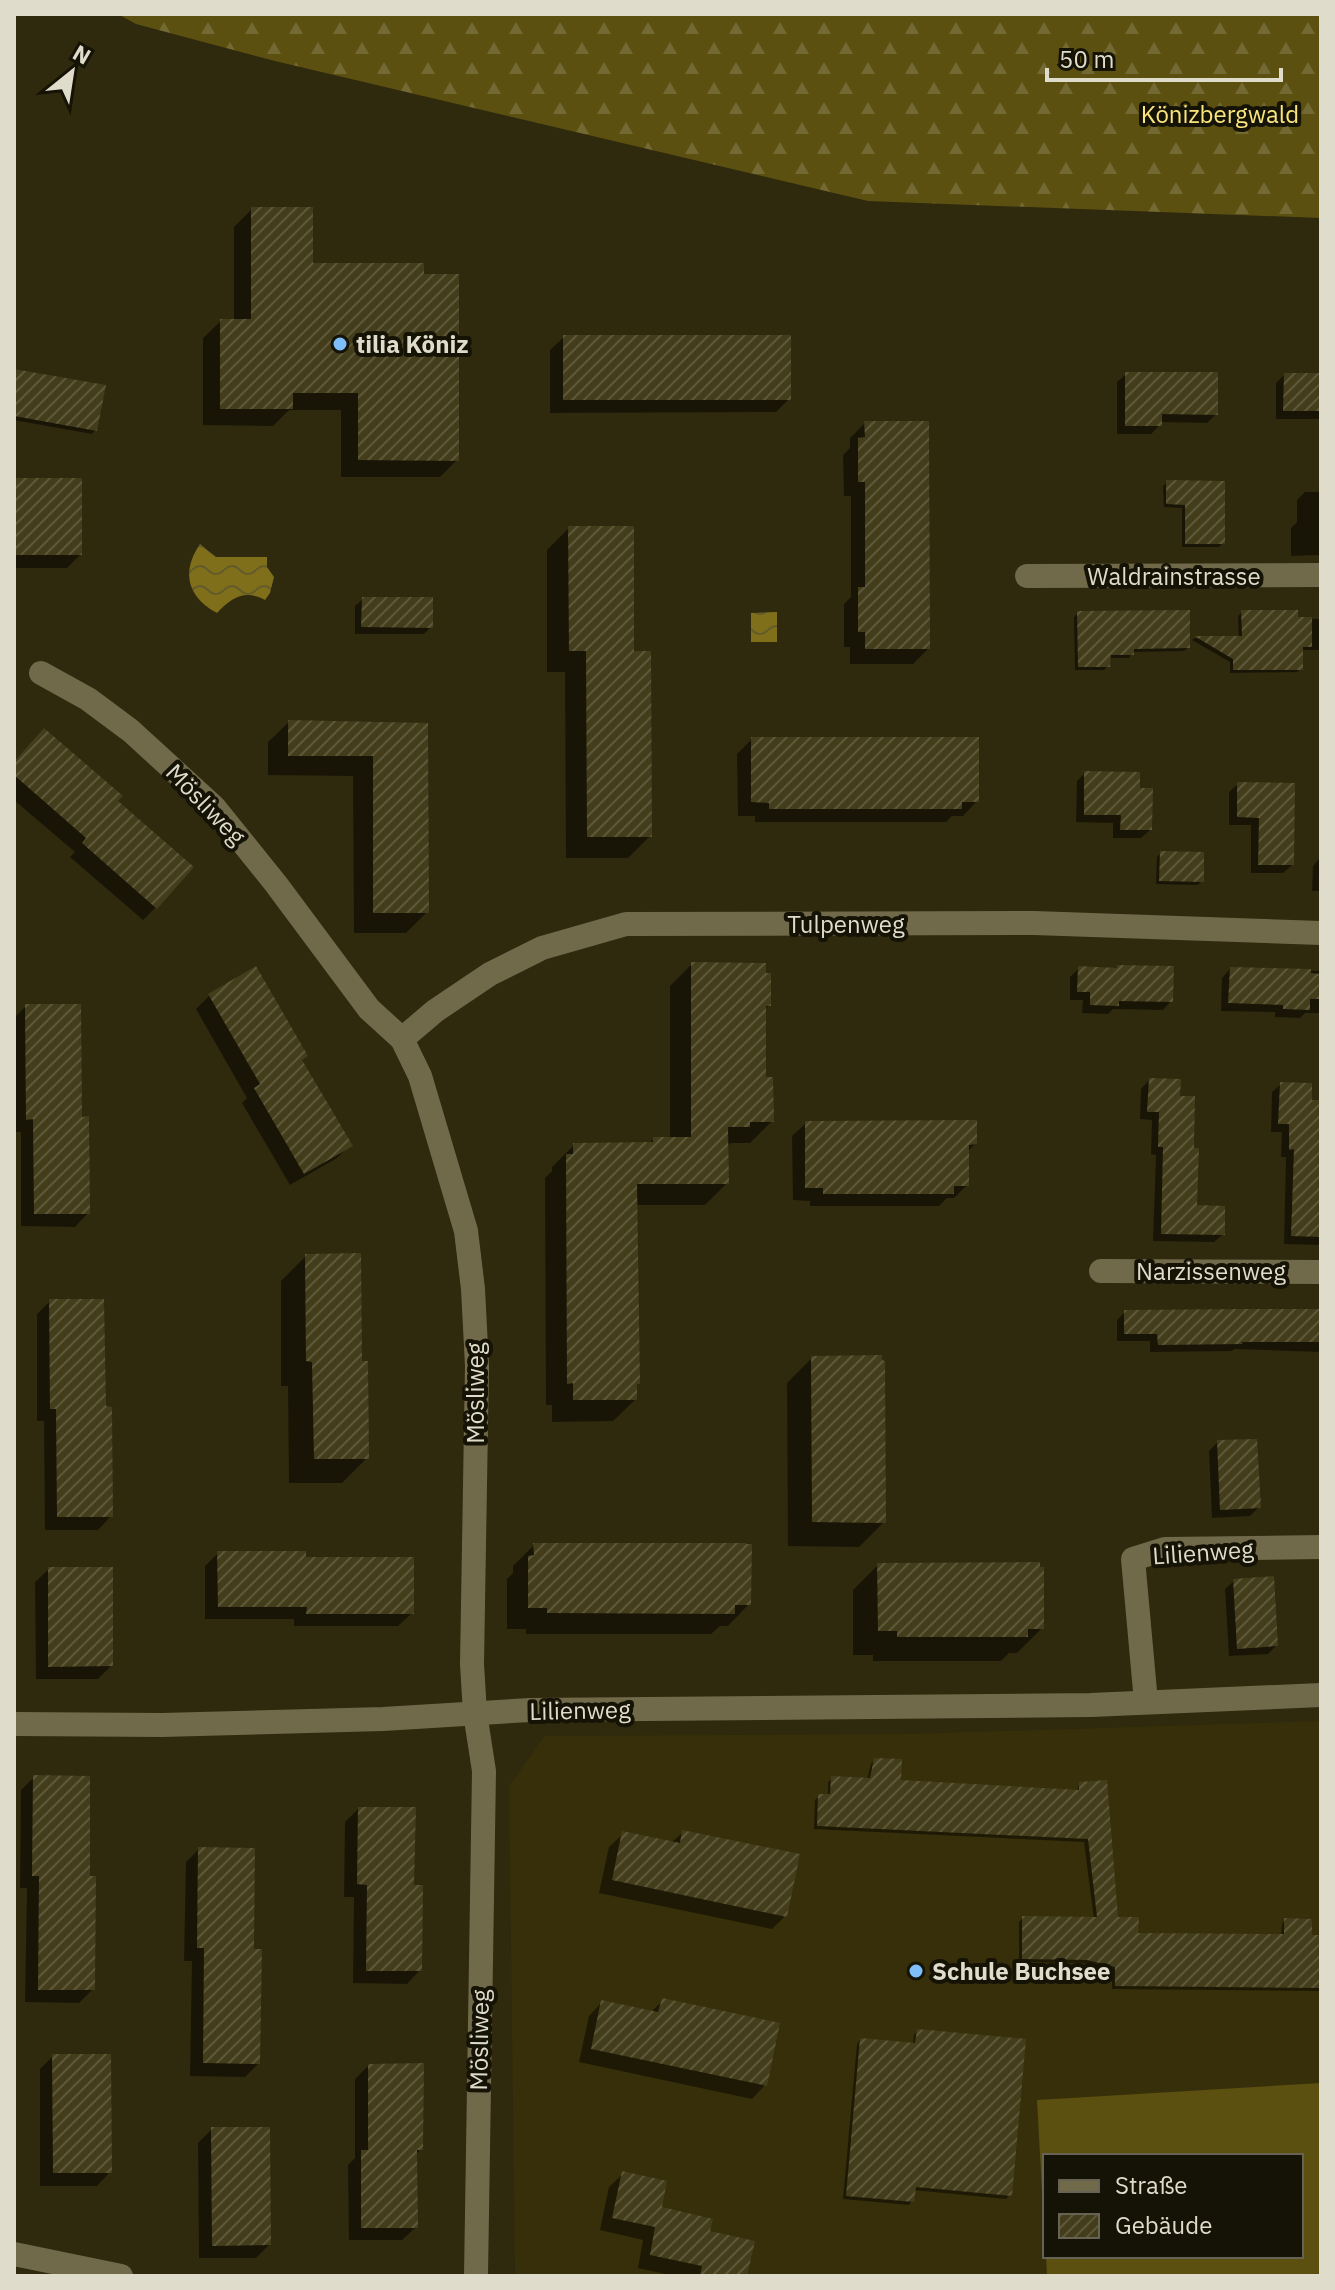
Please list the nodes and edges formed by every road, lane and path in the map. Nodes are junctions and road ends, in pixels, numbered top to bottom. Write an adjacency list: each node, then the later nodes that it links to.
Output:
1 (1321, 575): 2 (street, Waldrainstrasse)
2 (1027, 576)
3 (41, 673): 5 (street, Mösliweg)
4 (1321, 933): 5 (street, Tulpenweg)
5 (402, 1039): 11 (street, Mösliweg)
6 (1101, 1271): 7 (street, Narzissenweg)
7 (1321, 1272)
8 (1321, 1547): 10 (street, Lilienweg)
9 (1321, 1695): 10 (street, Lilienweg)
10 (1146, 1702): 11 (street, Lilienweg)
11 (475, 1713): 12 (street, Lilienweg); 15 (street, Mösliweg)
12 (14, 1724)
13 (14, 2254): 14 (street)
14 (121, 2276)
15 (476, 2276)

